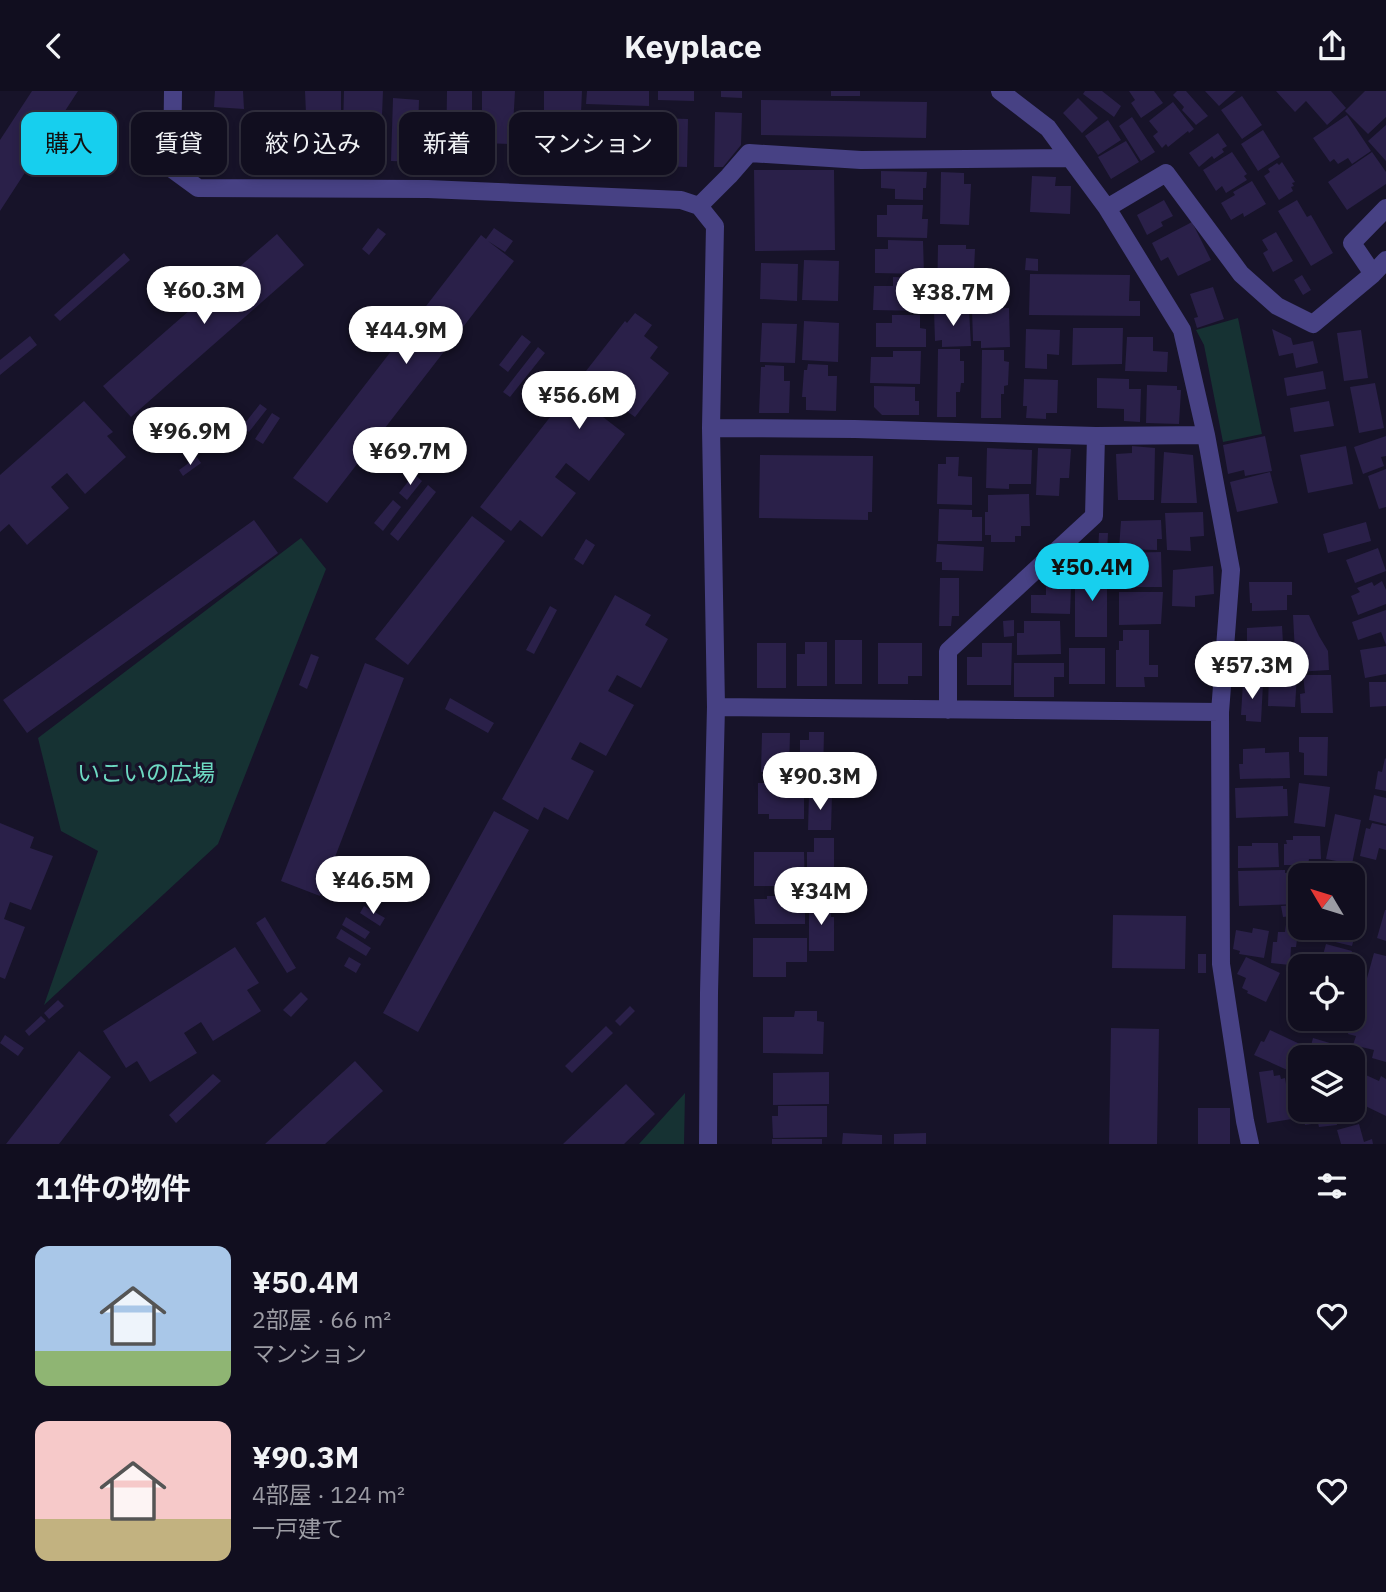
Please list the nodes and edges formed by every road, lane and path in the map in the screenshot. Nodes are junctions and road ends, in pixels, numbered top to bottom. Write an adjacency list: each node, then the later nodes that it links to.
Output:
1 (173, 91): 4 (street)
2 (1000, 91): 3 (street)
3 (1070, 157): 4 (street); 5 (street)
4 (699, 206): 9 (street)
5 (1107, 208): 8 (street); 10 (street)
6 (1386, 208): 8 (street)
7 (1386, 260): 8 (street)
8 (1373, 274)
9 (711, 428): 11 (street); 12 (street)
10 (1206, 435): 11 (street); 14 (street)
11 (1096, 436): 13 (street)
12 (716, 707): 13 (street); 15 (street)
13 (948, 710): 14 (street)
14 (1220, 712): 16 (street)
15 (708, 1144)
16 (1250, 1144)

